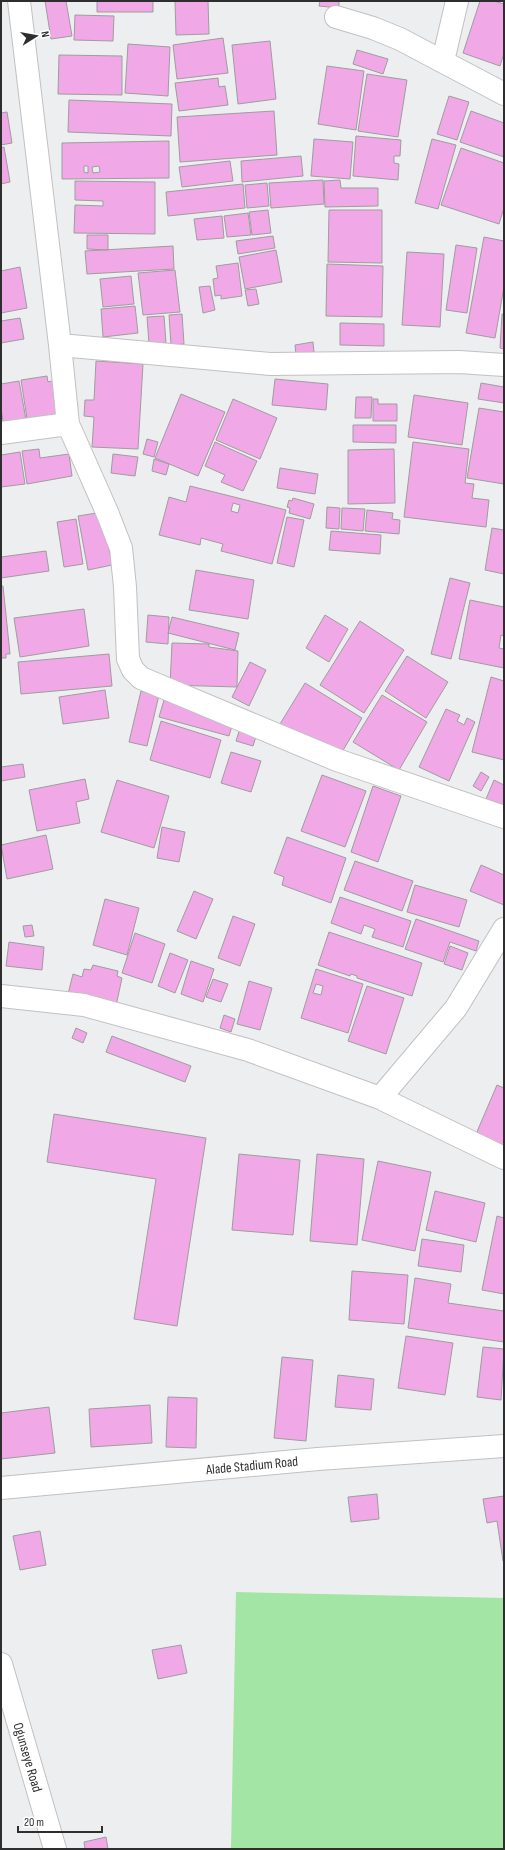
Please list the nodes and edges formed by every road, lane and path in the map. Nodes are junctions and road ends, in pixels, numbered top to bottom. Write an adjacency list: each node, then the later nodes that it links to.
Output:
1 (19, 1): 6 (street)
2 (457, 1): 4 (street)
3 (336, 17): 4 (street)
4 (443, 60): 5 (street)
5 (504, 94)
6 (60, 345): 7 (street); 8 (street)
7 (504, 365)
8 (68, 424): 9 (street); 10 (street)
9 (1, 432)
10 (504, 817)
11 (504, 929): 13 (street)
12 (1, 996): 13 (street)
13 (380, 1098): 14 (street)
14 (504, 1158)
15 (504, 1446): 16 (street, Alade Stadium Road)
16 (1, 1488)
17 (1, 1664): 18 (street, Ogunseye Road)
18 (55, 1849)

